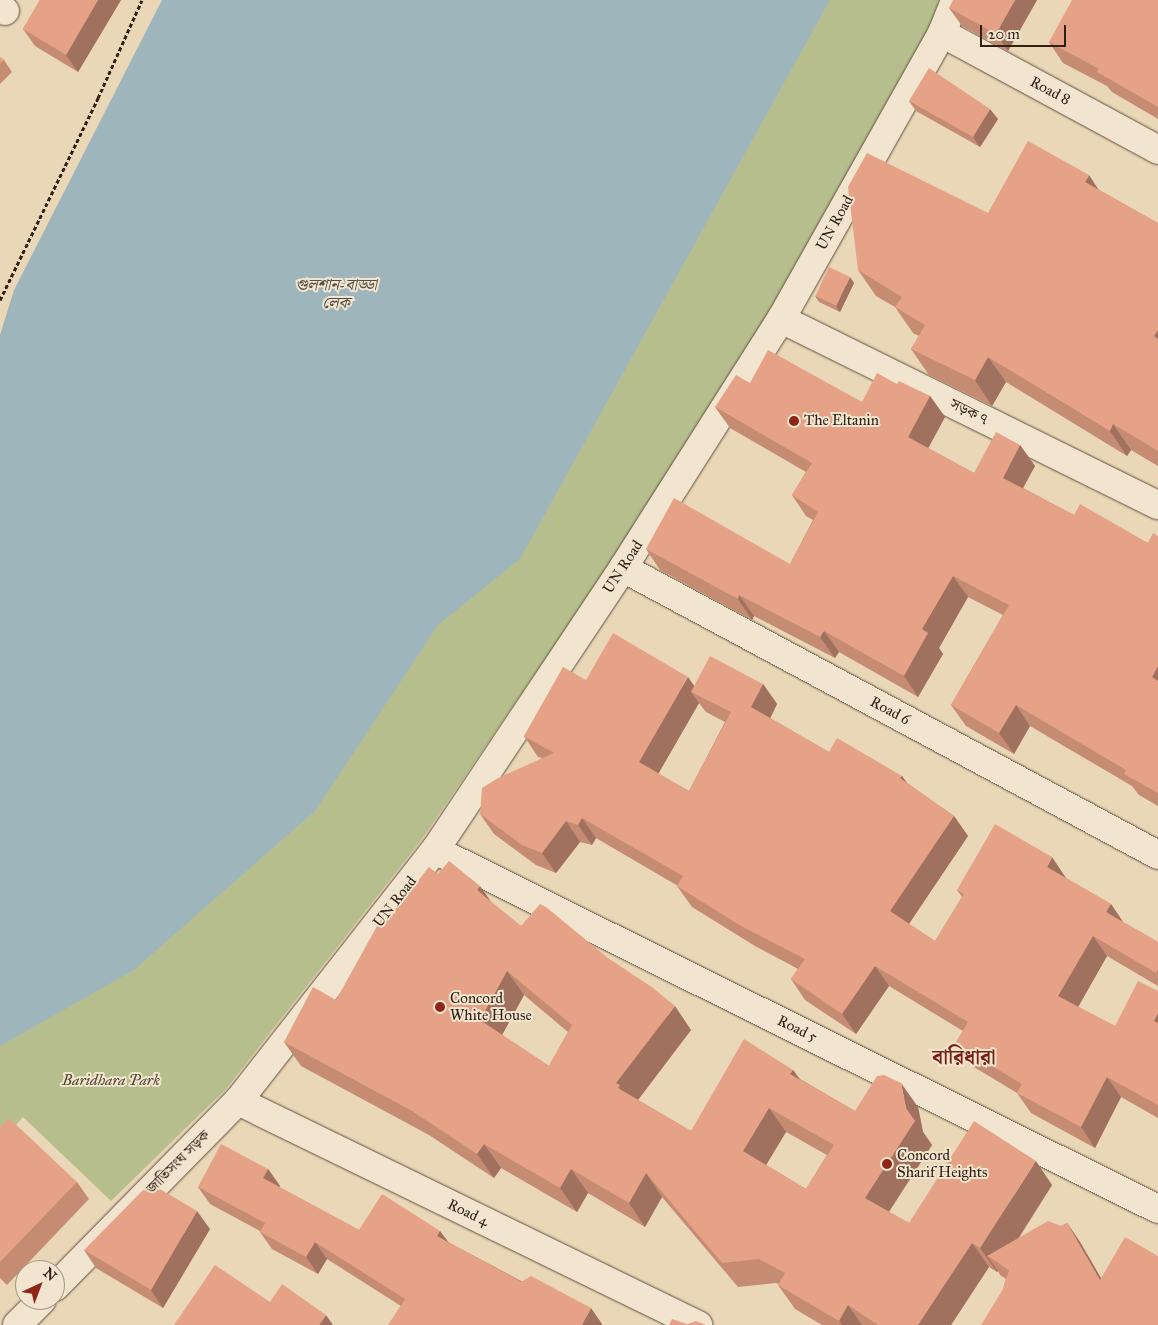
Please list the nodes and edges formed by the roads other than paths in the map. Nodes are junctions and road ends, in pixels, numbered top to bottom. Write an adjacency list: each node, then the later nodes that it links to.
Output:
1 (955, 0): 2 (street, UN Road)
2 (942, 33): 3 (street, Road 8); 4 (street, UN Road)
3 (1158, 150)
4 (781, 319): 5 (street, সড়ক ৭); 6 (street, UN Road)
5 (1158, 505)
6 (623, 568): 7 (street, UN Road); 8 (street, Road 6)
7 (435, 850): 9 (street, UN Road); 10 (street, Road 5)
8 (1158, 855)
9 (238, 1101): 11 (street, জাতিসংঘ সড়ক); 14 (street, Road 4)
10 (1158, 1209)
11 (65, 1277)
12 (32, 1310): 13 (street)
13 (17, 1325)
14 (698, 1325)

